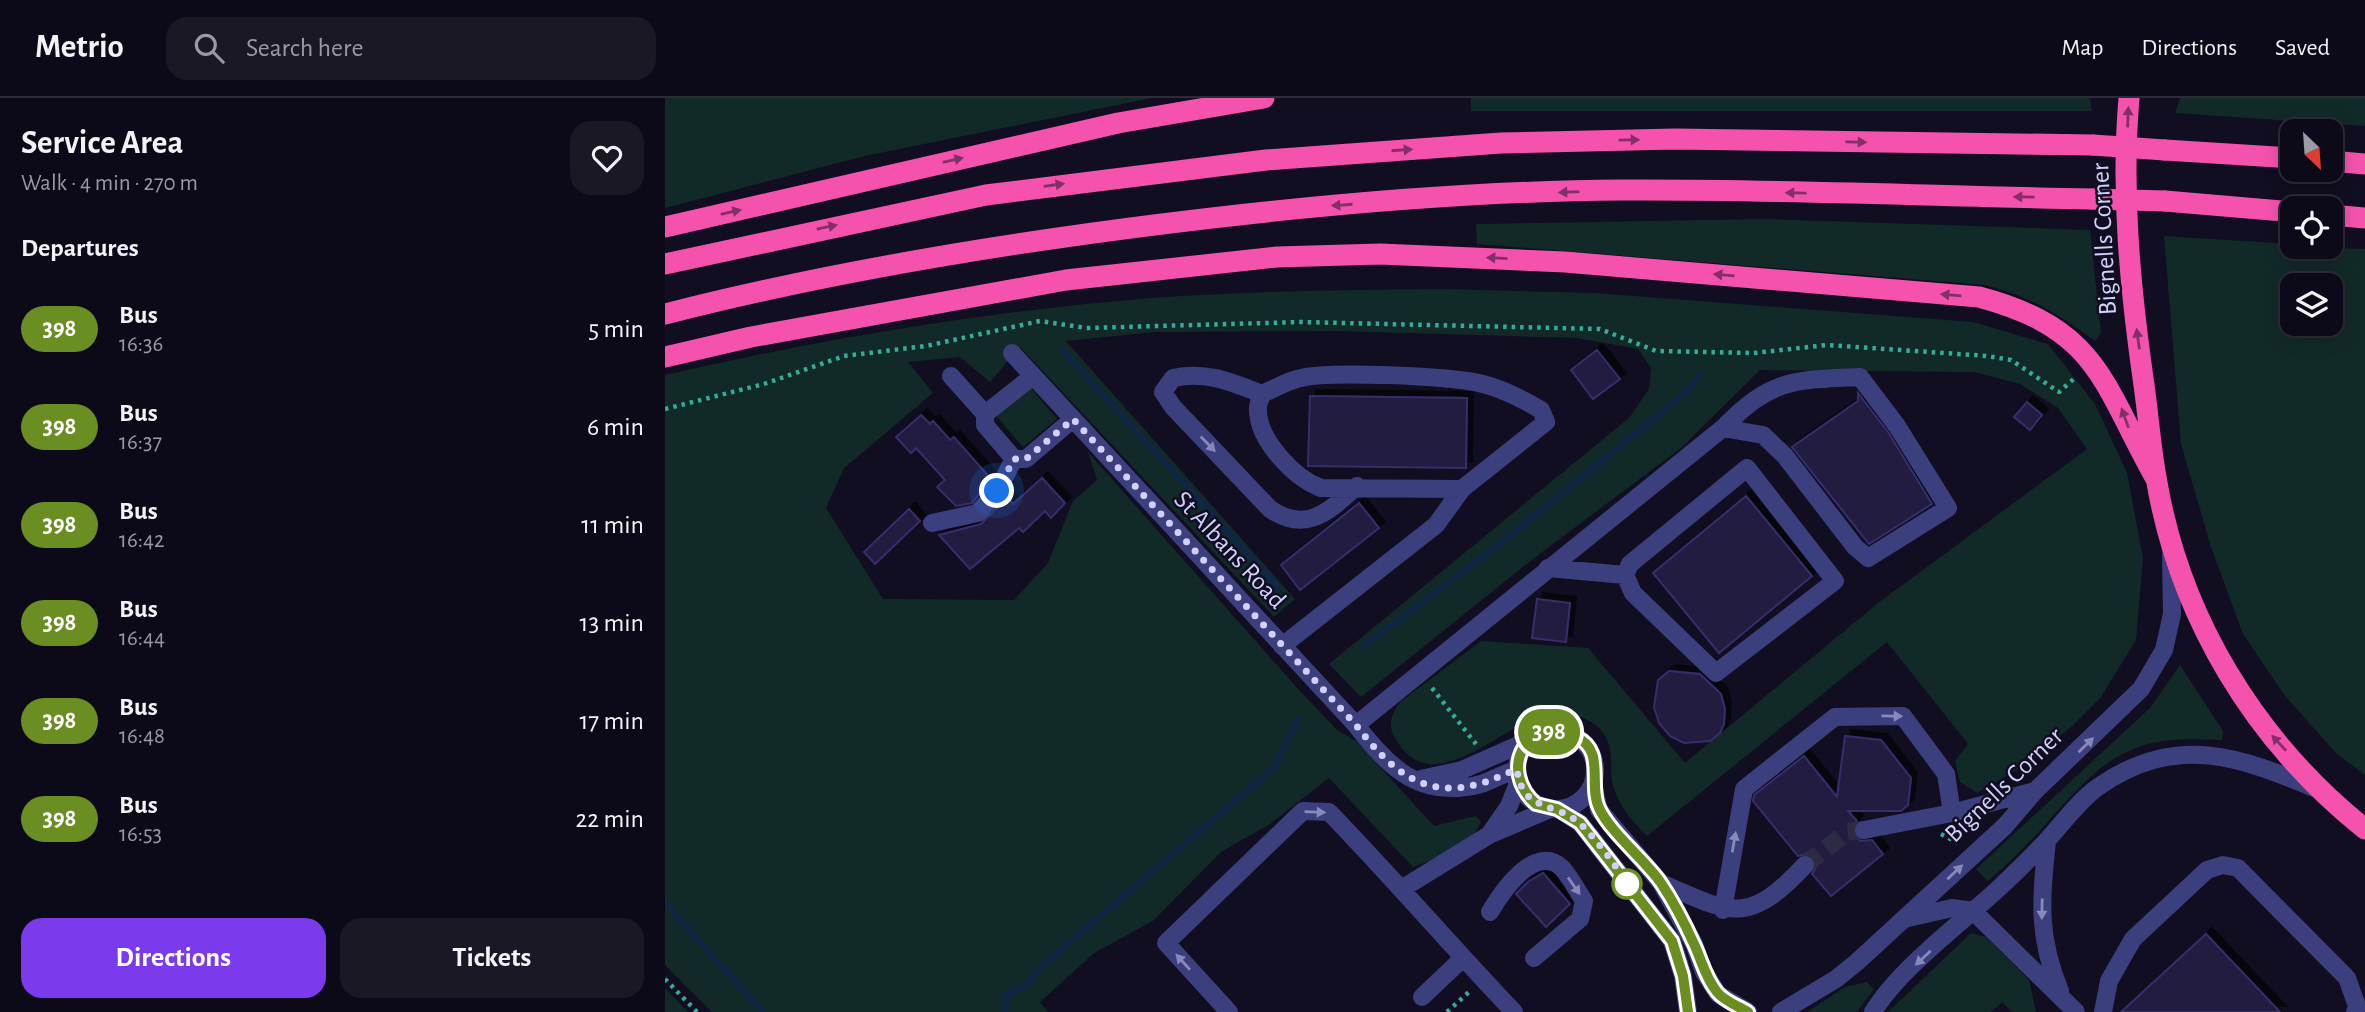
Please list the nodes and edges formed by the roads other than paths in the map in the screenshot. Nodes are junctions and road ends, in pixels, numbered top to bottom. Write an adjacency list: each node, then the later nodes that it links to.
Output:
1 (1264, 98): 9 (highway, one-way to 1)
2 (2129, 98): 21 (highway, Bignells Corner, one-way to 2)
3 (2280, 157): 10 (highway, one-way to 3, bridge)
4 (2343, 162): 5 (highway)
5 (2365, 164)
6 (2280, 211): 11 (highway, one-way to 11, bridge)
7 (2343, 216): 8 (highway)
8 (2365, 218)
9 (665, 228)
10 (665, 264)
11 (665, 314)
12 (1012, 353): 15 (street, St Albans Road)
13 (665, 357): 21 (highway, one-way to 13)
14 (951, 376): 17 (street)
15 (1033, 376): 17 (street); 18 (street, St Albans Road)
16 (1262, 394): 22 (street); 22 (street, one-way to 22); 23 (street)
17 (985, 414): 20 (street)
18 (1073, 419): 20 (street); 28 (street, St Albans Road)
19 (1723, 428): 19 (street); 26 (street)
20 (1014, 459): 24 (street)
21 (2156, 479): 25 (highway, Bignells Corner)
22 (1357, 486): 23 (street)
23 (1462, 489): 28 (street)
24 (932, 523)
25 (2171, 542): 34 (street, Bignells Corner, one-way to 25); 35 (highway, Bignells Corner, one-way to 25)
26 (1548, 568): 27 (street); 29 (street)
27 (1625, 575): 27 (street)
28 (1282, 646): 29 (street, St Albans Road)
29 (1356, 725): 32 (street, St Albans Road)
30 (1532, 738): 31 (street); 32 (street); 33 (street)
31 (1518, 775): 32 (street); 36 (street); 40 (street)
32 (1411, 781)
33 (1593, 785): 36 (street); 43 (street)
34 (2035, 791): 37 (street); 48 (street, Bignells Corner, one-way to 34)
35 (2325, 793): 38 (highway, Bignells Corner); 41 (street, Bignells Corner)
36 (1554, 809): 40 (street); 55 (street)
37 (1952, 813): 39 (street); 45 (street, one-way to 37)
38 (2365, 829)
39 (1864, 830)
40 (1489, 835): 44 (street)
41 (2047, 841): 46 (street, Bignells Corner); 52 (street, one-way to 52)
42 (1805, 864): 45 (street)
43 (1661, 883): 45 (street); 56 (street)
44 (1403, 888): 49 (street); 53 (street, one-way to 44)
45 (1723, 910)
46 (1973, 911): 48 (street); 52 (street); 58 (street, Bignells Corner, one-way to 58)
47 (1490, 912): 50 (street, one-way to 50)
48 (1905, 918): 57 (street, Bignells Corner)
49 (1463, 958): 51 (street); 54 (street)
50 (1534, 958)
51 (1422, 997)
52 (2063, 998): 59 (street)
53 (1229, 1012)
54 (1514, 1012)
55 (1688, 1012)
56 (1748, 1012)
57 (1781, 1012)
58 (1873, 1012)
59 (2076, 1012)
60 (2103, 1012): 61 (street)
61 (2355, 1012)

